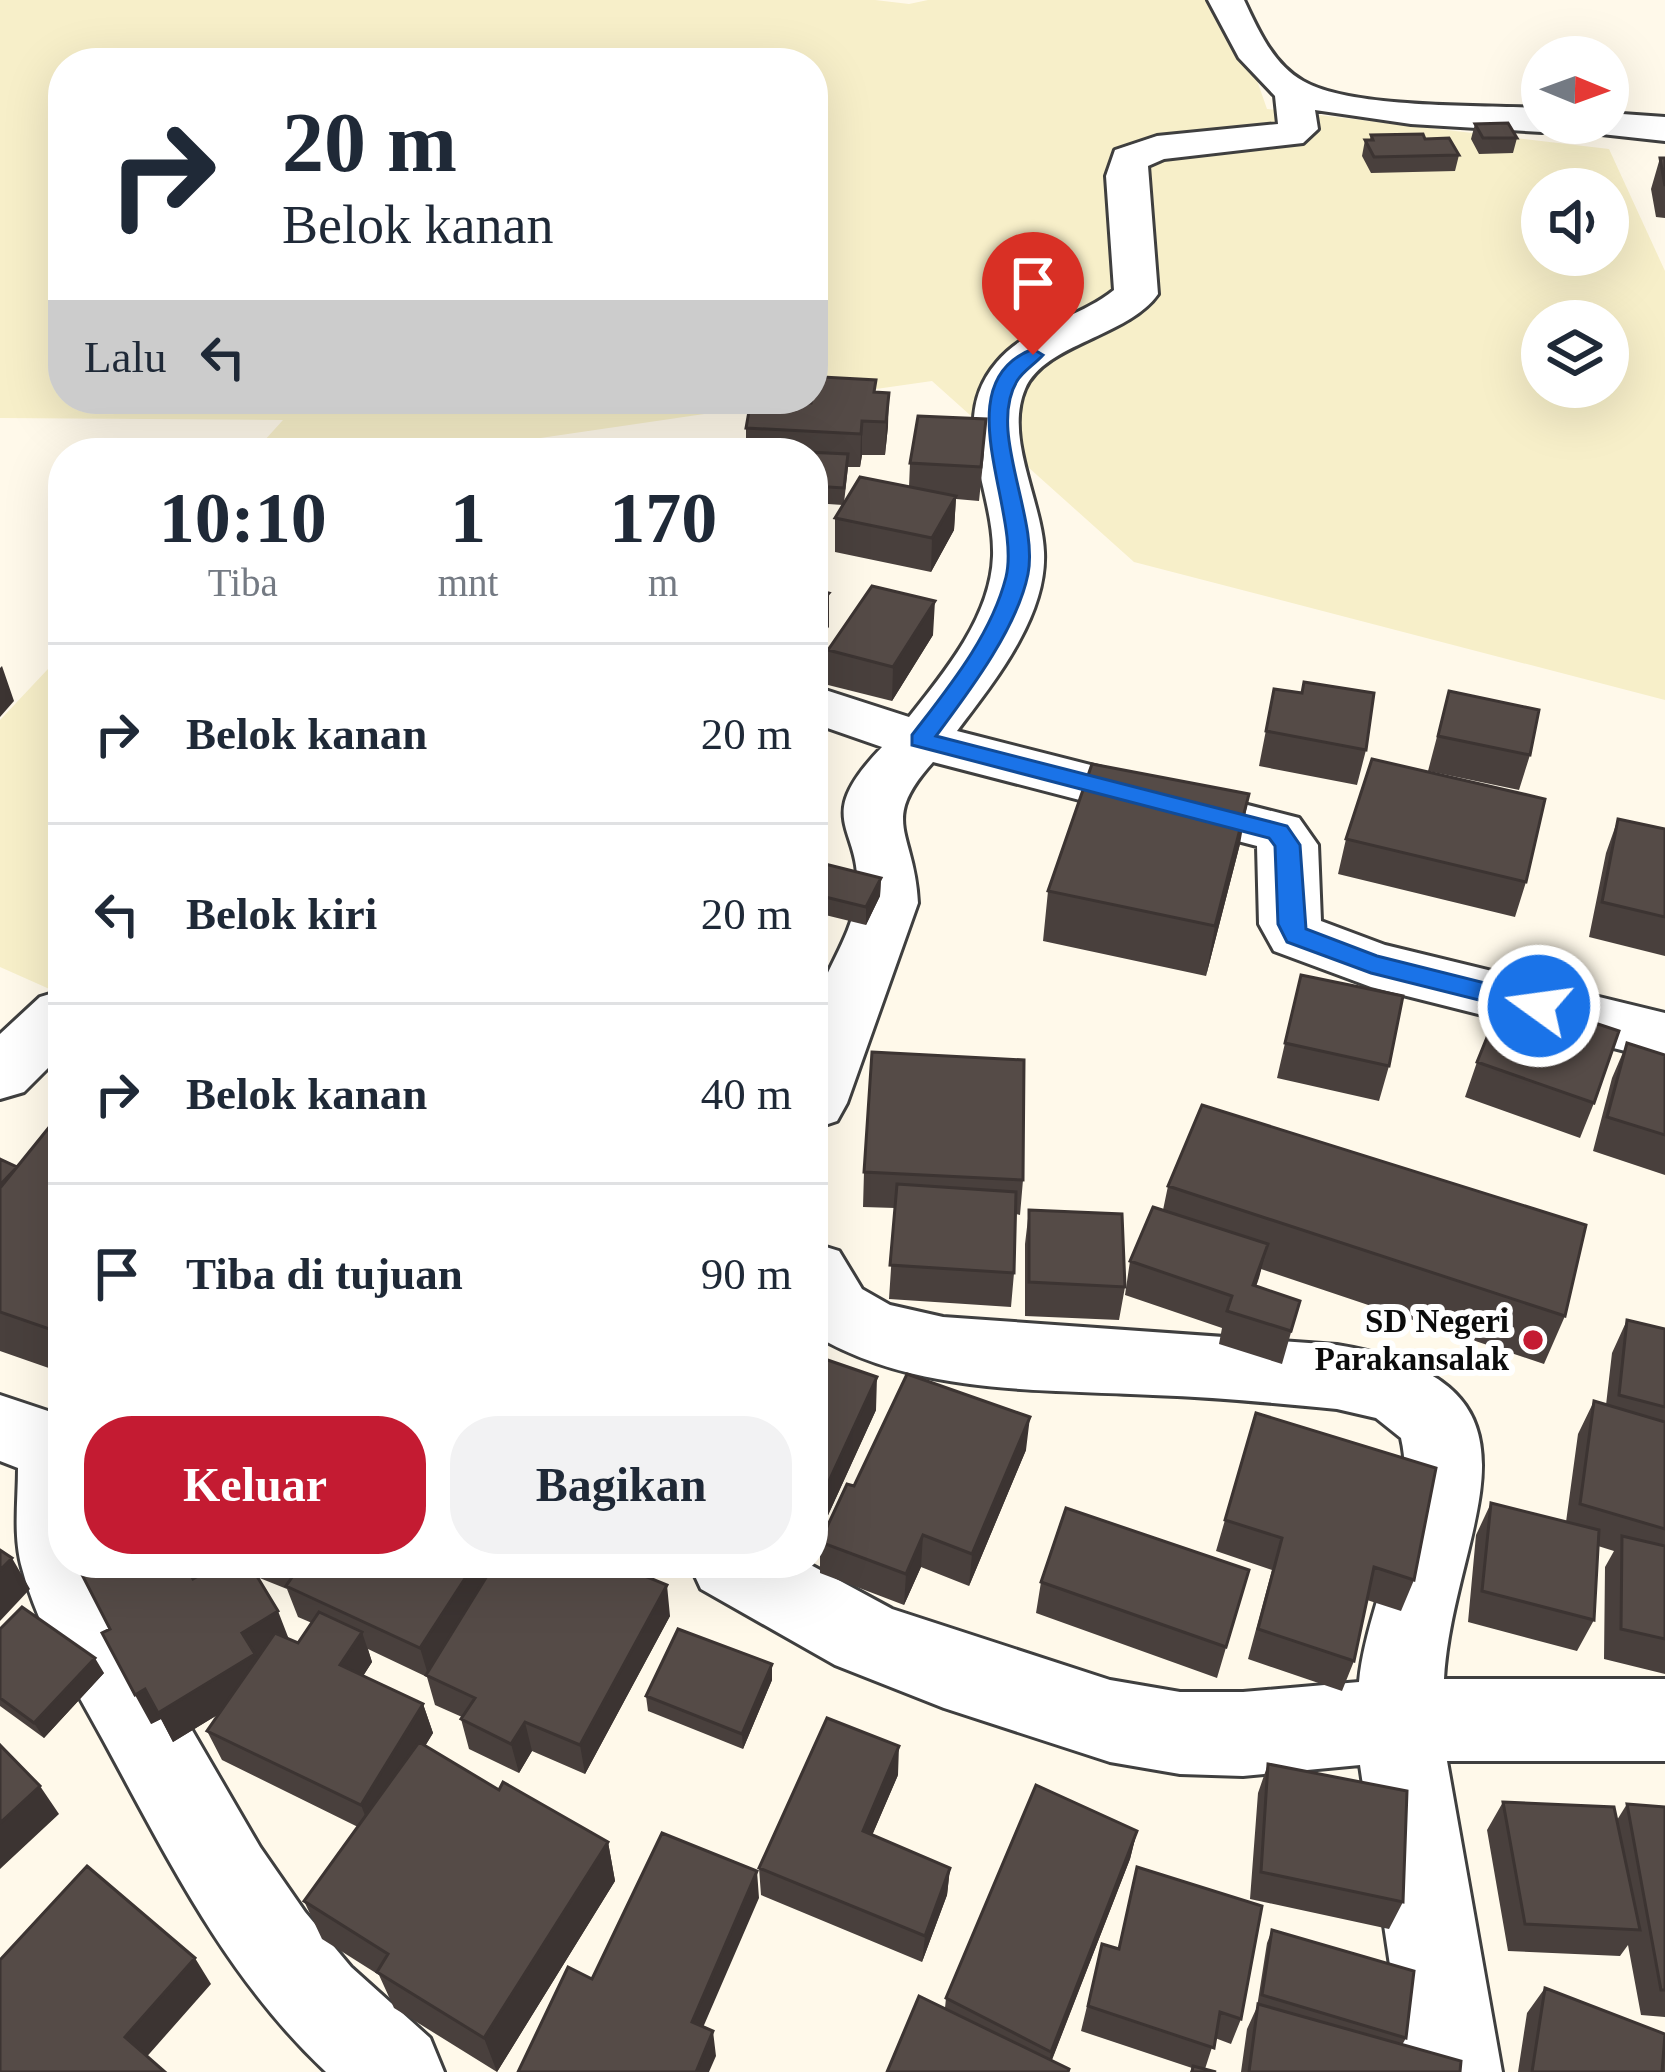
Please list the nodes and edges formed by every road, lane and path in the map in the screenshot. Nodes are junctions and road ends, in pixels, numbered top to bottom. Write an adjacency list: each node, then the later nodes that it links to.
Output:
1 (1226, 0): 2 (street)
2 (1294, 92): 3 (street); 7 (street)
3 (1521, 118)
4 (1629, 126): 5 (street)
5 (1665, 129)
6 (828, 709): 7 (street)
7 (920, 740): 9 (street); 10 (street)
8 (48, 1028): 11 (street)
9 (1665, 1037)
10 (828, 1062)
11 (0, 1074)
12 (828, 1303): 17 (street)
13 (40, 1442): 14 (street)
14 (48, 1487)
15 (69, 1578): 19 (street)
16 (757, 1578): 17 (street)
17 (1399, 1720): 18 (street); 20 (street)
18 (1665, 1720)
19 (396, 2072)
20 (1454, 2072)

